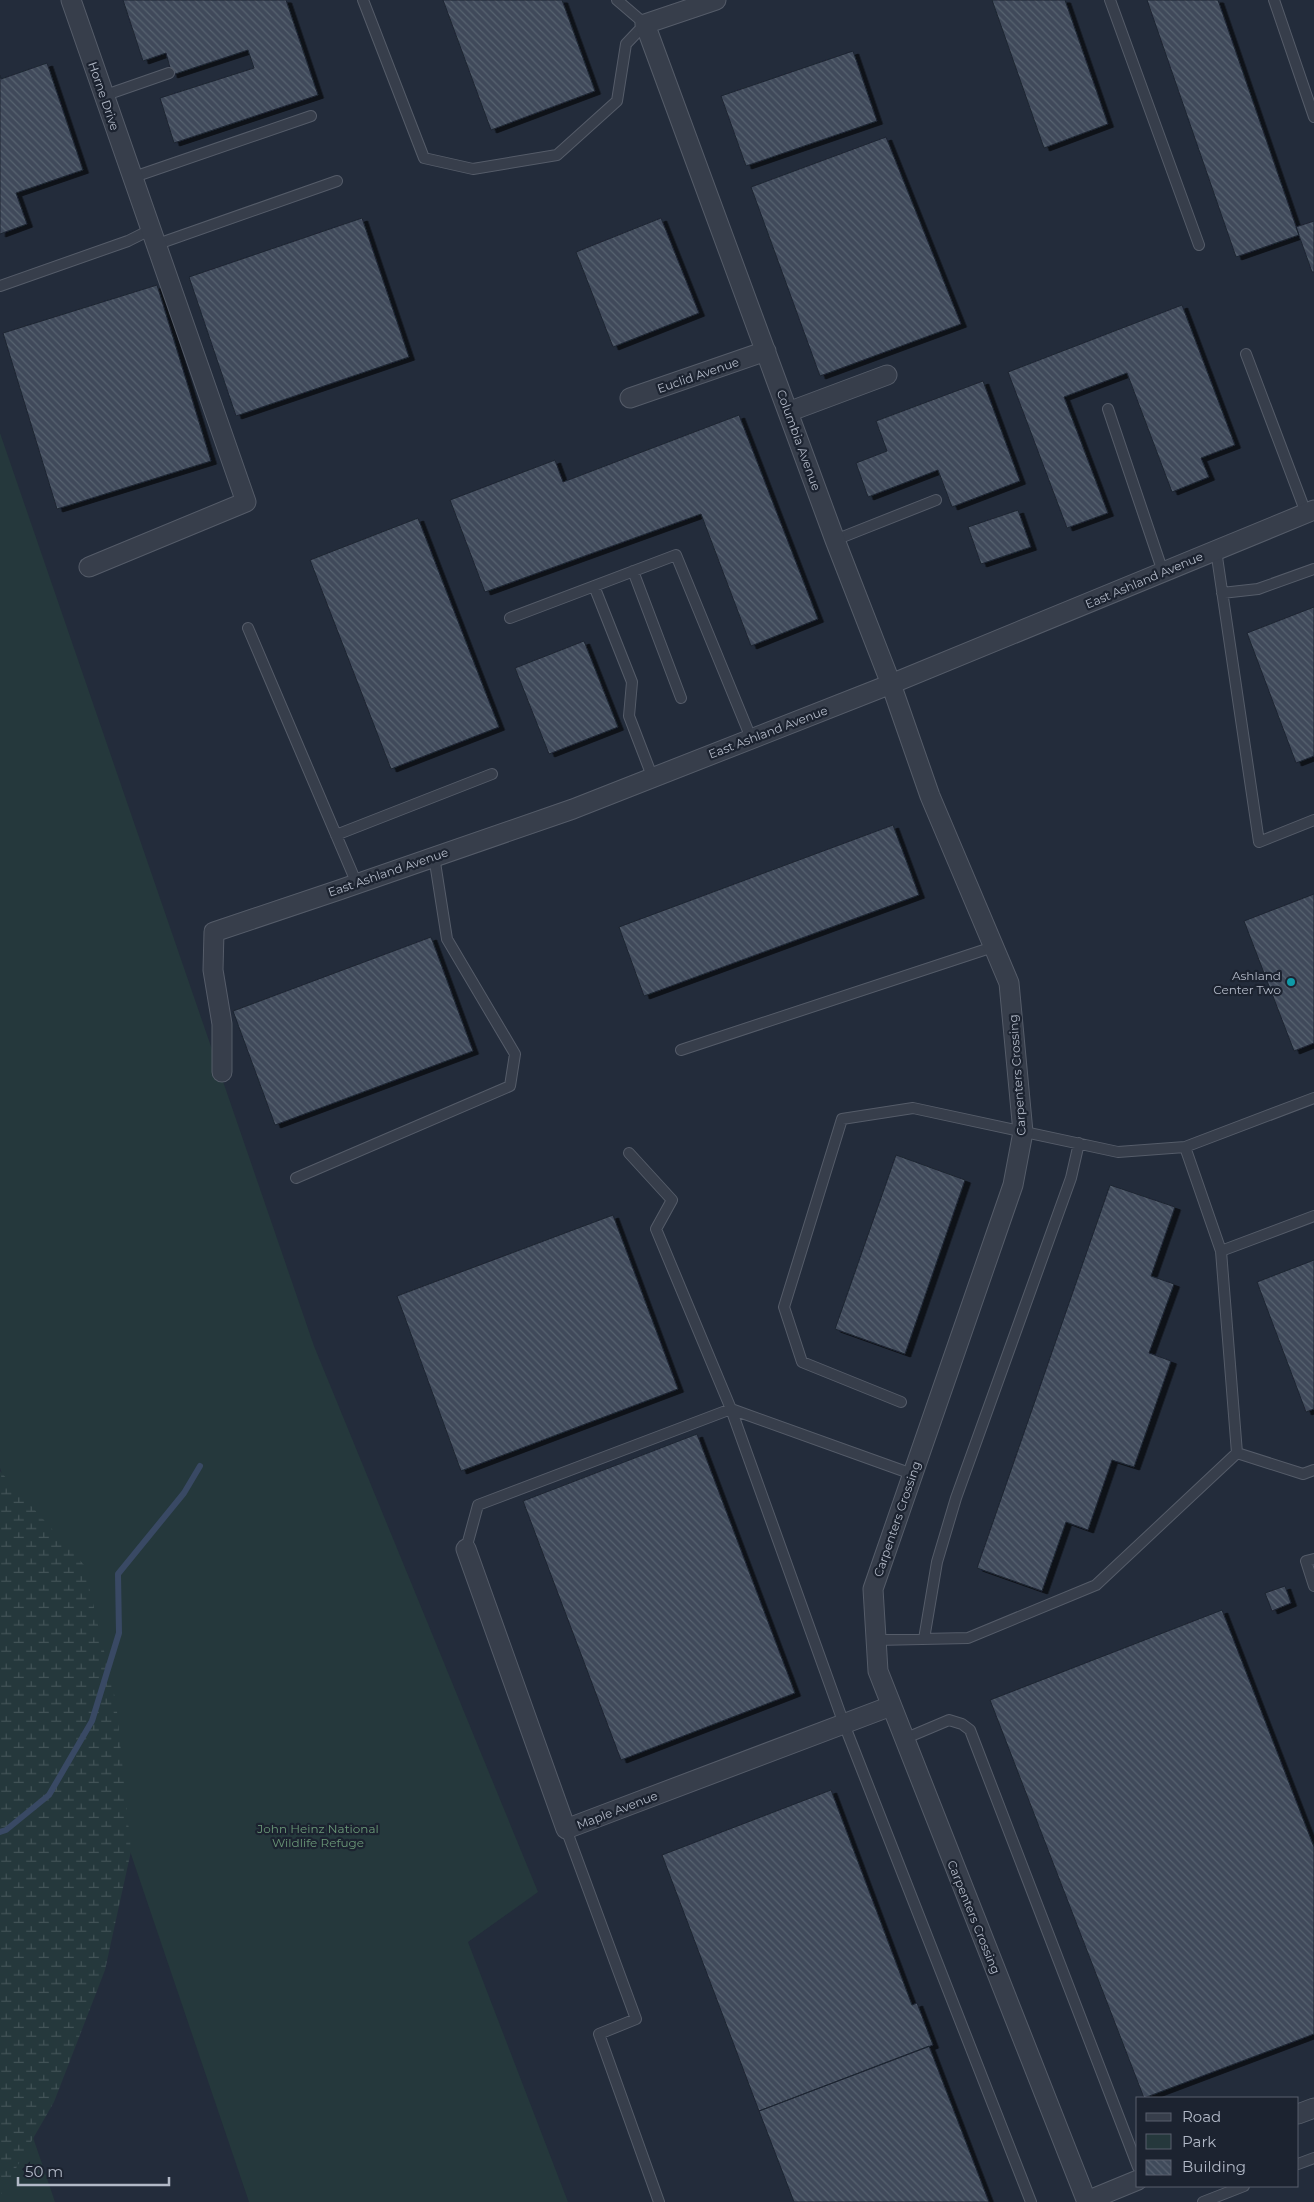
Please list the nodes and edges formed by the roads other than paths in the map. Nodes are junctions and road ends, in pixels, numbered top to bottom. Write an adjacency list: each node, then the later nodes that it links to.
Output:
1 (71, 0): 9 (street, Horne Drive)
2 (363, 0): 7 (lane)
3 (617, 0): 7 (lane)
4 (1110, 0): 15 (lane)
5 (1274, 0): 11 (lane)
6 (705, 2): 7 (street)
7 (645, 24): 17 (street, Columbia Avenue)
8 (169, 73): 9 (lane)
9 (103, 96): 13 (street, Horne Drive)
10 (311, 116): 13 (lane)
11 (1314, 117)
12 (337, 181): 14 (lane)
13 (134, 185): 14 (street, Horne Drive)
14 (152, 238): 16 (lane); 27 (street, Horne Drive)
15 (1199, 245)
16 (0, 286)
17 (766, 351): 20 (street, Euclid Avenue); 22 (street, Columbia Avenue)
18 (1246, 354): 24 (lane)
19 (887, 375): 22 (street)
20 (630, 398)
21 (1108, 409): 30 (lane)
22 (788, 412): 25 (street, Columbia Avenue)
23 (936, 500): 25 (lane)
24 (1310, 511): 26 (street, East Ashland Avenue)
25 (834, 540): 35 (street, Columbia Avenue)
26 (1216, 550): 30 (street, East Ashland Avenue); 32 (lane)
27 (89, 567)
28 (1314, 569): 32 (lane)
29 (633, 571): 31 (lane); 36 (lane); 37 (lane)
30 (1163, 572): 35 (street, East Ashland Avenue)
31 (594, 586): 33 (lane); 39 (lane)
32 (1222, 594): 40 (lane)
33 (510, 618)
34 (248, 628): 41 (lane)
35 (891, 684): 37 (street, East Ashland Avenue); 43 (street, Columbia Avenue)
36 (681, 698)
37 (751, 738): 39 (street, East Ashland Avenue)
38 (492, 774): 41 (lane)
39 (652, 776): 42 (street, East Ashland Avenue)
40 (1314, 820)
41 (336, 835): 44 (lane)
42 (434, 856): 44 (street, East Ashland Avenue); 53 (lane)
43 (954, 856): 45 (street, Carpenters Crossing)
44 (357, 884): 47 (street, East Ashland Avenue)
45 (994, 947): 46 (lane); 49 (street, Carpenters Crossing)
46 (681, 1050)
47 (222, 1072)
48 (1314, 1098): 51 (lane)
49 (1024, 1132): 50 (lane); 56 (lane); 60 (street, Carpenters Crossing)
50 (1079, 1144): 51 (lane); 64 (lane)
51 (1185, 1148): 55 (lane)
52 (629, 1153): 57 (lane)
53 (296, 1178)
54 (1314, 1216): 55 (lane)
55 (1221, 1251): 58 (lane)
56 (901, 1402)
57 (731, 1409): 60 (lane); 61 (lane); 67 (lane)
58 (1237, 1453): 59 (lane); 64 (lane)
59 (1314, 1470)
60 (912, 1474): 65 (street, Carpenters Crossing)
61 (466, 1549): 69 (street, Maple Avenue)
62 (1314, 1559): 63 (lane)
63 (1314, 1586)
64 (924, 1639): 65 (lane)
65 (876, 1640): 66 (street, Carpenters Crossing)
66 (890, 1706): 67 (street, Maple Avenue); 68 (street, Carpenters Crossing)
67 (844, 1724): 69 (street, Maple Avenue); 79 (lane)
68 (904, 1740): 73 (lane); 77 (street, Carpenters Crossing)
69 (566, 1829): 78 (lane)
70 (1314, 2108): 71 (street)
71 (1299, 2114)
72 (1314, 2158): 74 (lane)
73 (1136, 2162)
74 (1299, 2164)
75 (1136, 2181): 77 (street)
76 (1241, 2187): 80 (lane)
77 (1087, 2201)
78 (659, 2202)
79 (1031, 2202)
80 (1203, 2202)

